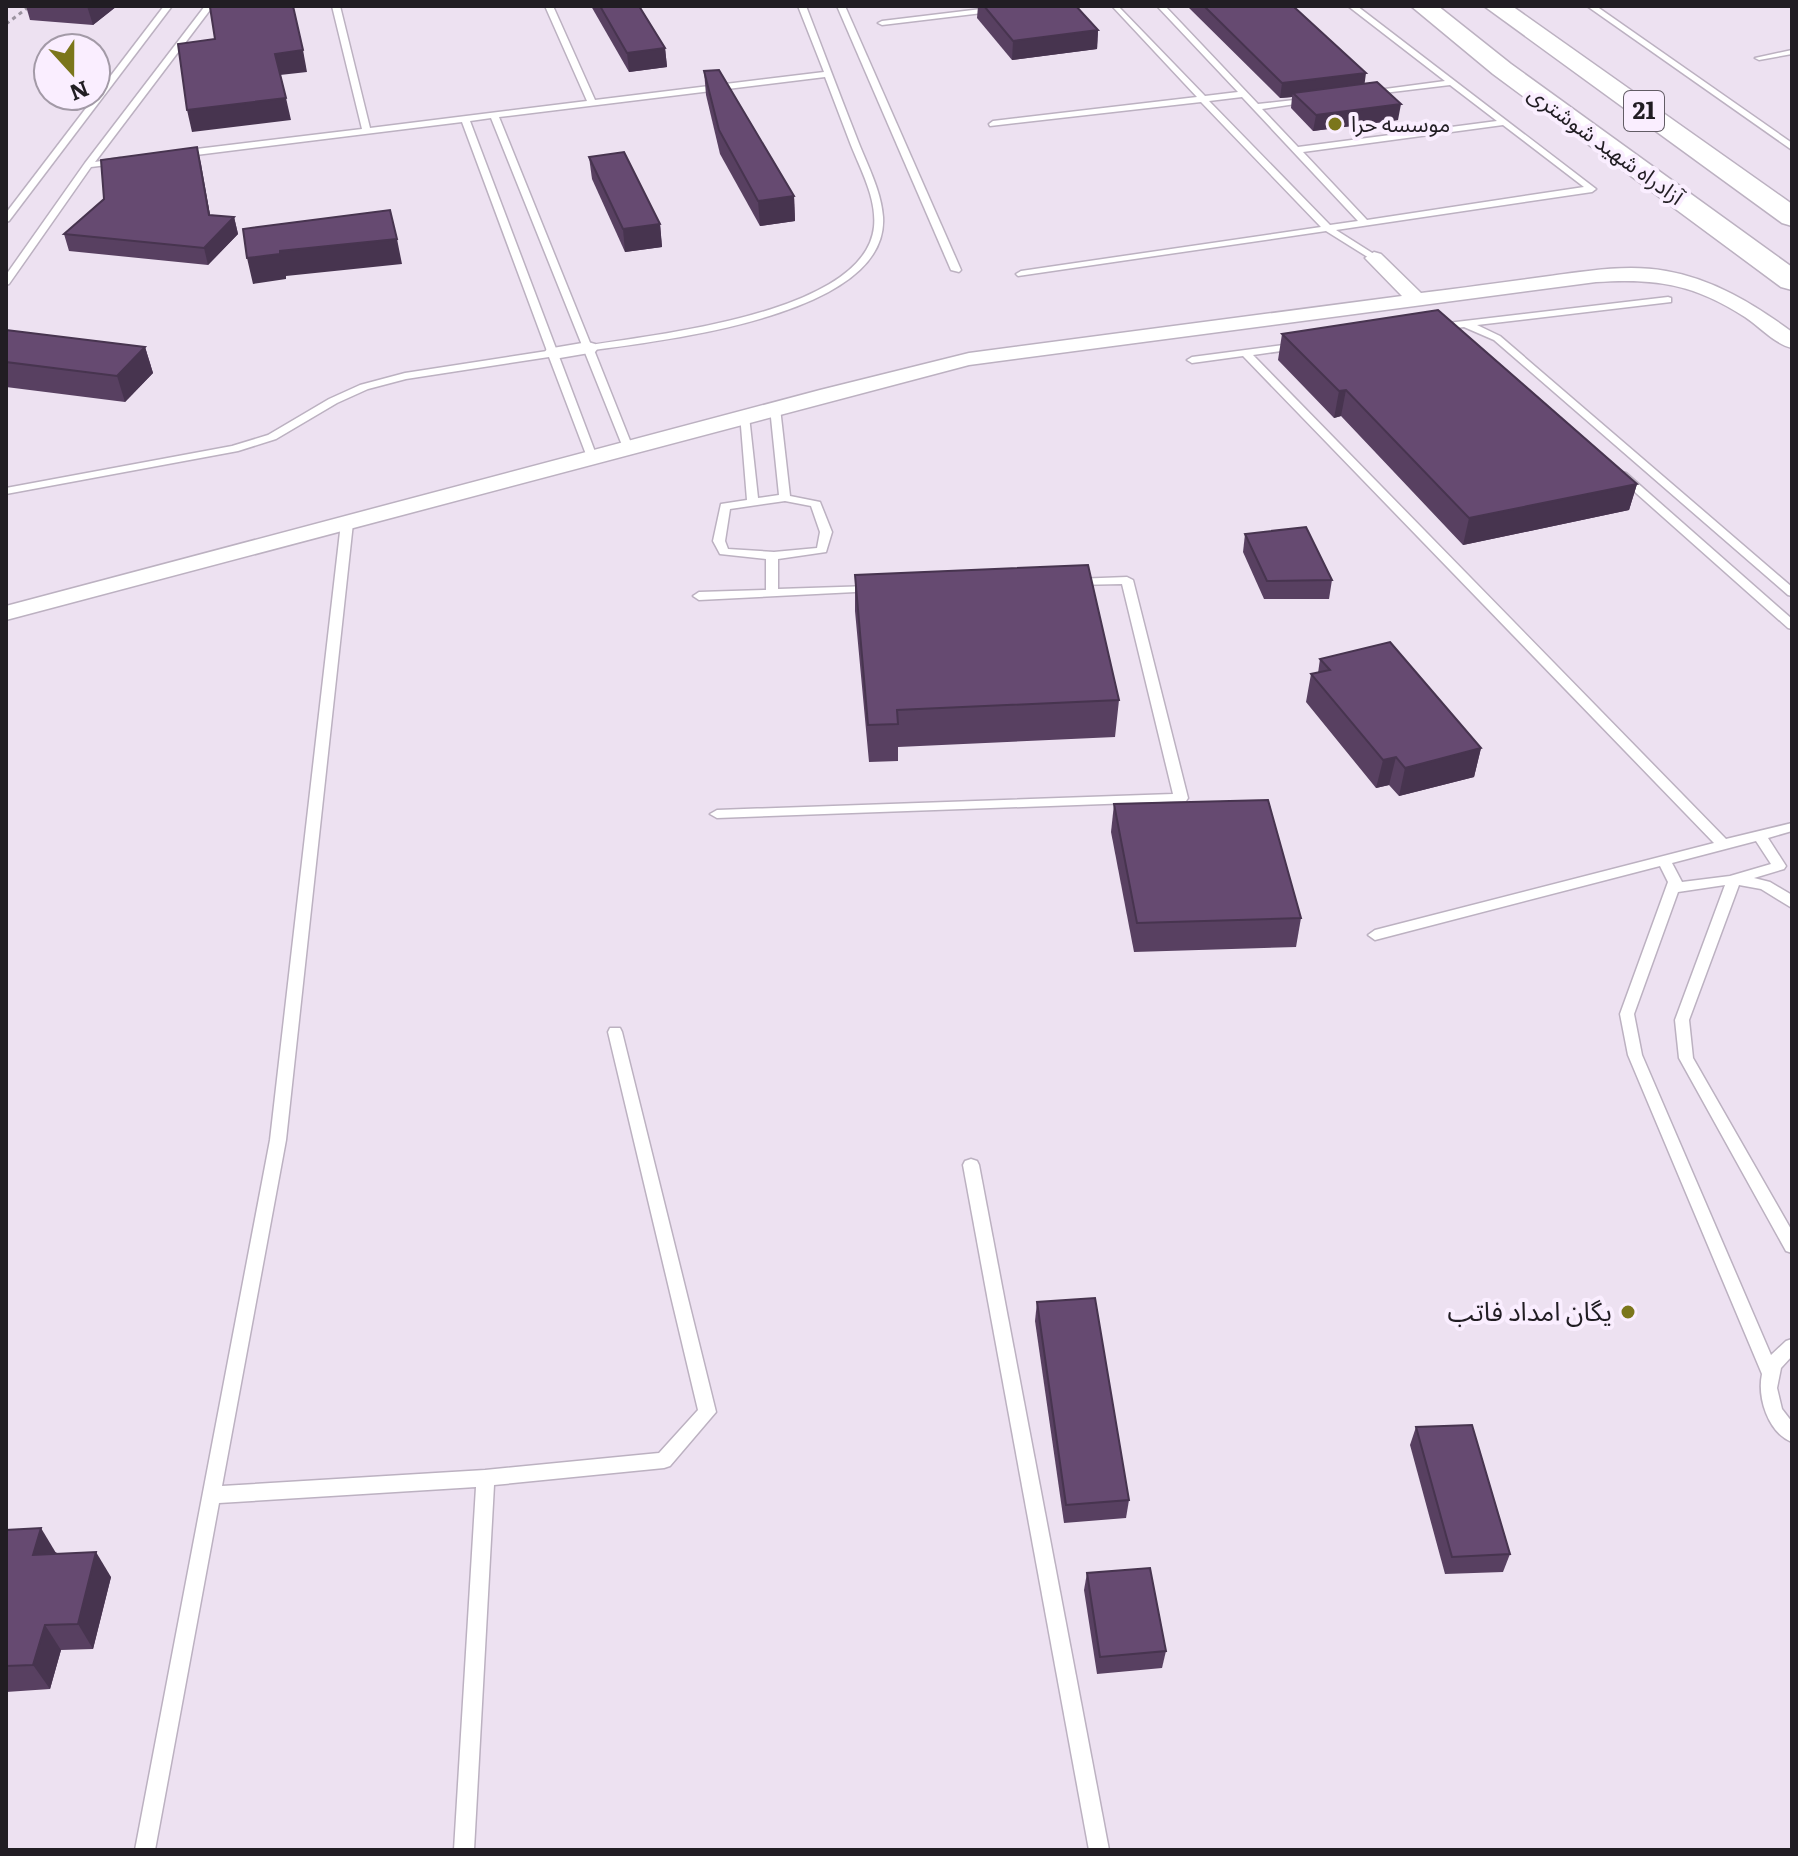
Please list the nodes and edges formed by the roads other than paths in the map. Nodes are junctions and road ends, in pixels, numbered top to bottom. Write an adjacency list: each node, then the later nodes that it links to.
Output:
1 (168, 6): 37 (lane)
2 (209, 6): 35 (lane)
3 (336, 6): 30 (lane)
4 (549, 6): 24 (lane)
5 (802, 6): 18 (lane)
6 (841, 6): 43 (lane)
7 (1025, 6): 15 (lane)
8 (1105, 6): 14 (lane)
9 (1161, 6): 21 (lane)
10 (1352, 6): 19 (lane)
11 (1423, 6): 45 (highway, آزادراه شهید شوشتری / 21)
12 (1496, 6): 38 (highway, آزادراه شهید شوشتری / 21)
13 (1591, 6): 31 (lane)
14 (1120, 7): 22 (lane)
15 (882, 23)
16 (1792, 52): 17 (lane)
17 (1759, 58)
18 (829, 74): 24 (lane); 54 (lane)
19 (1453, 82): 20 (lane); 28 (lane)
20 (1362, 93)
21 (1244, 94): 22 (lane); 25 (lane)
22 (1203, 99): 29 (lane); 41 (lane)
23 (1316, 99): 25 (lane)
24 (592, 103): 26 (lane)
25 (1256, 107): 32 (lane)
26 (494, 115): 27 (lane); 54 (lane)
27 (465, 119): 30 (lane); 55 (lane)
28 (1505, 122): 32 (lane); 40 (lane)
29 (993, 124)
30 (367, 131): 33 (lane)
31 (1792, 147)
32 (1296, 150): 40 (lane)
33 (166, 155)
34 (135, 159): 35 (lane)
35 (88, 165): 46 (lane)
36 (6, 204): 37 (lane)
37 (17, 205): 39 (lane)
38 (1792, 217)
39 (6, 219)
40 (1365, 223): 41 (lane)
41 (1327, 228): 42 (lane); 44 (lane)
42 (1374, 258): 47 (street)
43 (956, 270)
44 (1021, 274)
45 (1792, 281)
46 (6, 282)
47 (1416, 299): 51 (street); 58 (street)
48 (1668, 300): 49 (lane)
49 (1464, 324): 50 (lane); 52 (lane); 71 (lane)
50 (1433, 328)
51 (1792, 342)
52 (1472, 343)
53 (1308, 345): 56 (lane)
54 (588, 348): 55 (street); 60 (lane)
55 (554, 353): 61 (lane); 63 (lane)
56 (1245, 353): 57 (lane); 78 (lane)
57 (1192, 360)
58 (775, 408): 59 (street); 64 (lane)
59 (744, 416): 60 (street); 65 (lane)
60 (628, 448): 61 (street)
61 (592, 457): 66 (street)
62 (1614, 468): 74 (lane)
63 (6, 491)
64 (785, 498): 65 (lane); 67 (lane)
65 (753, 502): 67 (lane)
66 (347, 523): 73 (street); 91 (lane)
67 (772, 555): 70 (lane)
68 (1066, 582): 75 (lane)
69 (880, 589): 70 (lane)
70 (772, 592): 72 (lane)
71 (1792, 593)
72 (699, 596)
73 (6, 613)
74 (1792, 625)
75 (717, 814)
76 (1792, 827): 77 (lane)
77 (1759, 835): 78 (lane); 80 (lane)
78 (1724, 845): 79 (lane)
79 (1664, 860): 81 (lane); 83 (lane)
80 (1735, 878): 81 (lane); 82 (lane); 86 (lane)
81 (1673, 888): 88 (lane)
82 (1792, 903)
83 (1375, 935)
84 (615, 1032): 90 (lane)
85 (971, 1165): 94 (lane)
86 (1792, 1246)
87 (1792, 1346): 88 (lane)
88 (1769, 1371): 89 (lane)
89 (1792, 1434)
90 (485, 1478): 91 (lane); 93 (lane)
91 (212, 1495): 92 (lane)
92 (145, 1850)
93 (464, 1850)
94 (1099, 1850)

